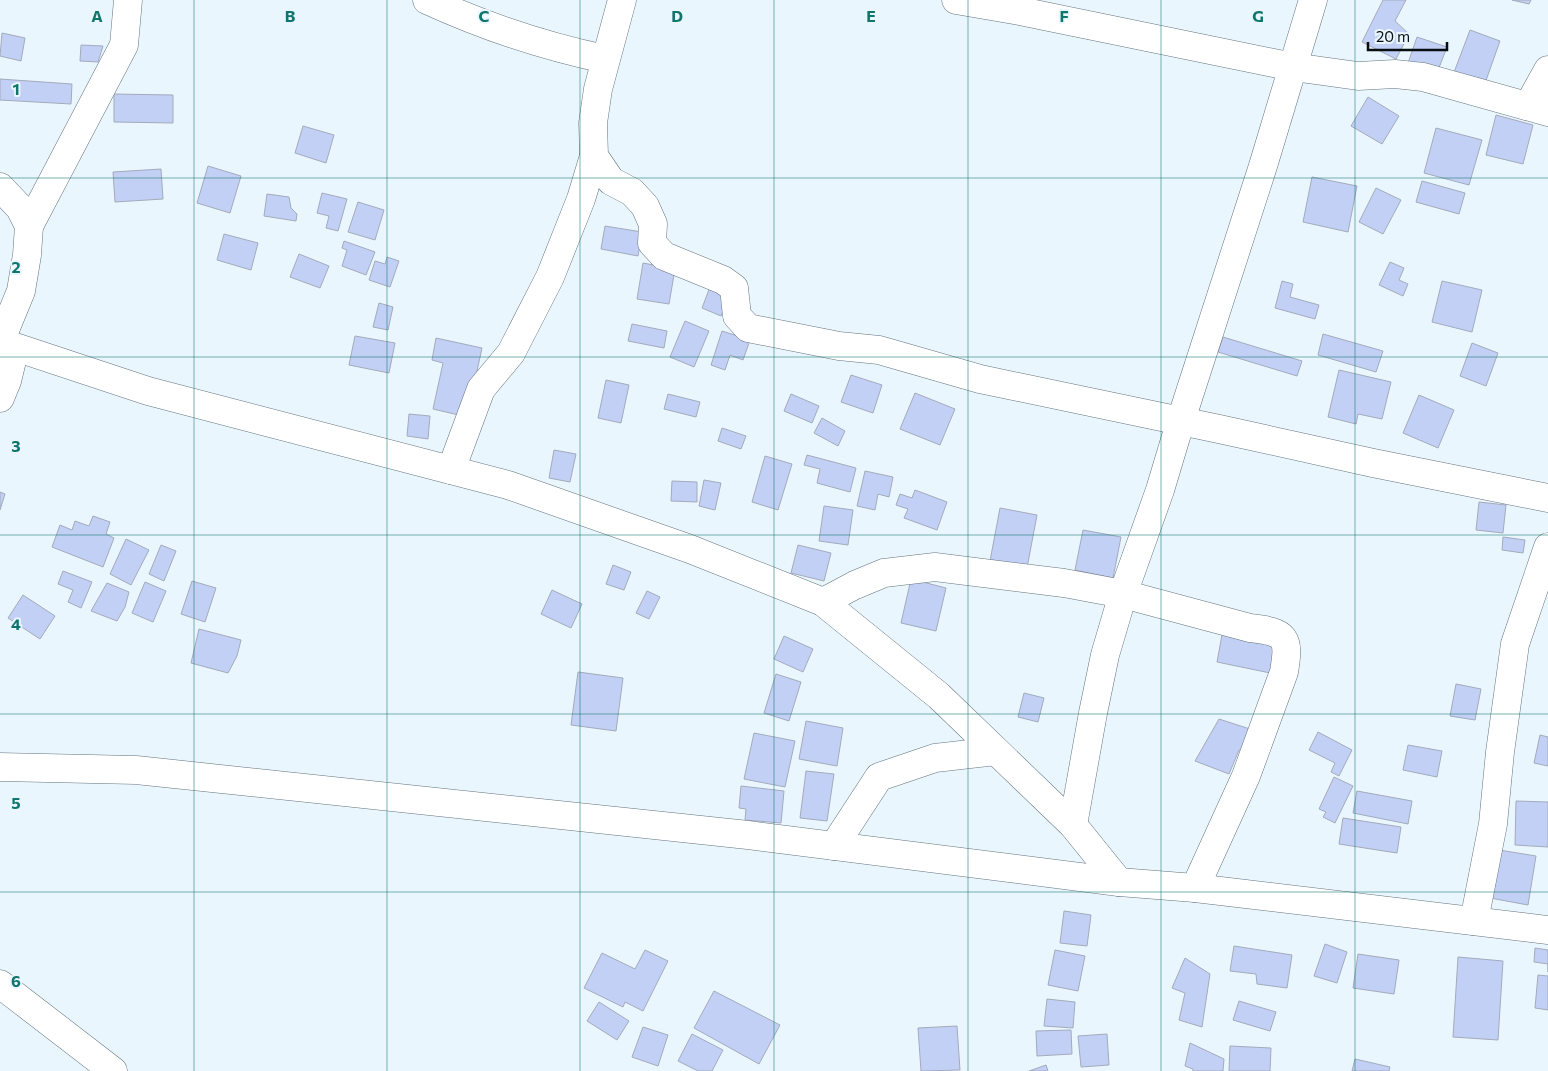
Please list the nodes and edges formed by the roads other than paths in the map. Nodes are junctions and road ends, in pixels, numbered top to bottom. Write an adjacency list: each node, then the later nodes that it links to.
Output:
1 (128, 0): 13 (street)
2 (427, 0): 7 (street)
3 (622, 0): 7 (street)
4 (956, 0): 6 (street)
5 (1313, 0): 8 (street)
6 (990, 3): 8 (street)
7 (605, 59): 11 (street)
8 (1293, 67): 10 (street); 16 (street)
9 (1548, 70): 10 (street)
10 (1538, 109)
11 (594, 156): 16 (street); 17 (street)
12 (0, 187): 13 (street)
13 (29, 226): 14 (street)
14 (15, 348): 15 (street); 17 (street)
15 (0, 398)
16 (1180, 420): 18 (street); 20 (street)
17 (451, 470): 21 (street)
18 (1548, 498)
19 (1548, 547): 28 (street)
20 (1123, 594): 21 (street); 24 (street); 27 (street)
21 (823, 602): 22 (street)
22 (996, 751): 24 (street); 25 (street)
23 (0, 767): 25 (street)
24 (1073, 824): 26 (street)
25 (834, 846): 26 (street)
26 (1119, 882): 27 (street)
27 (1195, 888): 28 (street)
28 (1474, 921): 29 (street)
29 (1548, 930)
30 (0, 984): 31 (street)
31 (113, 1071)

